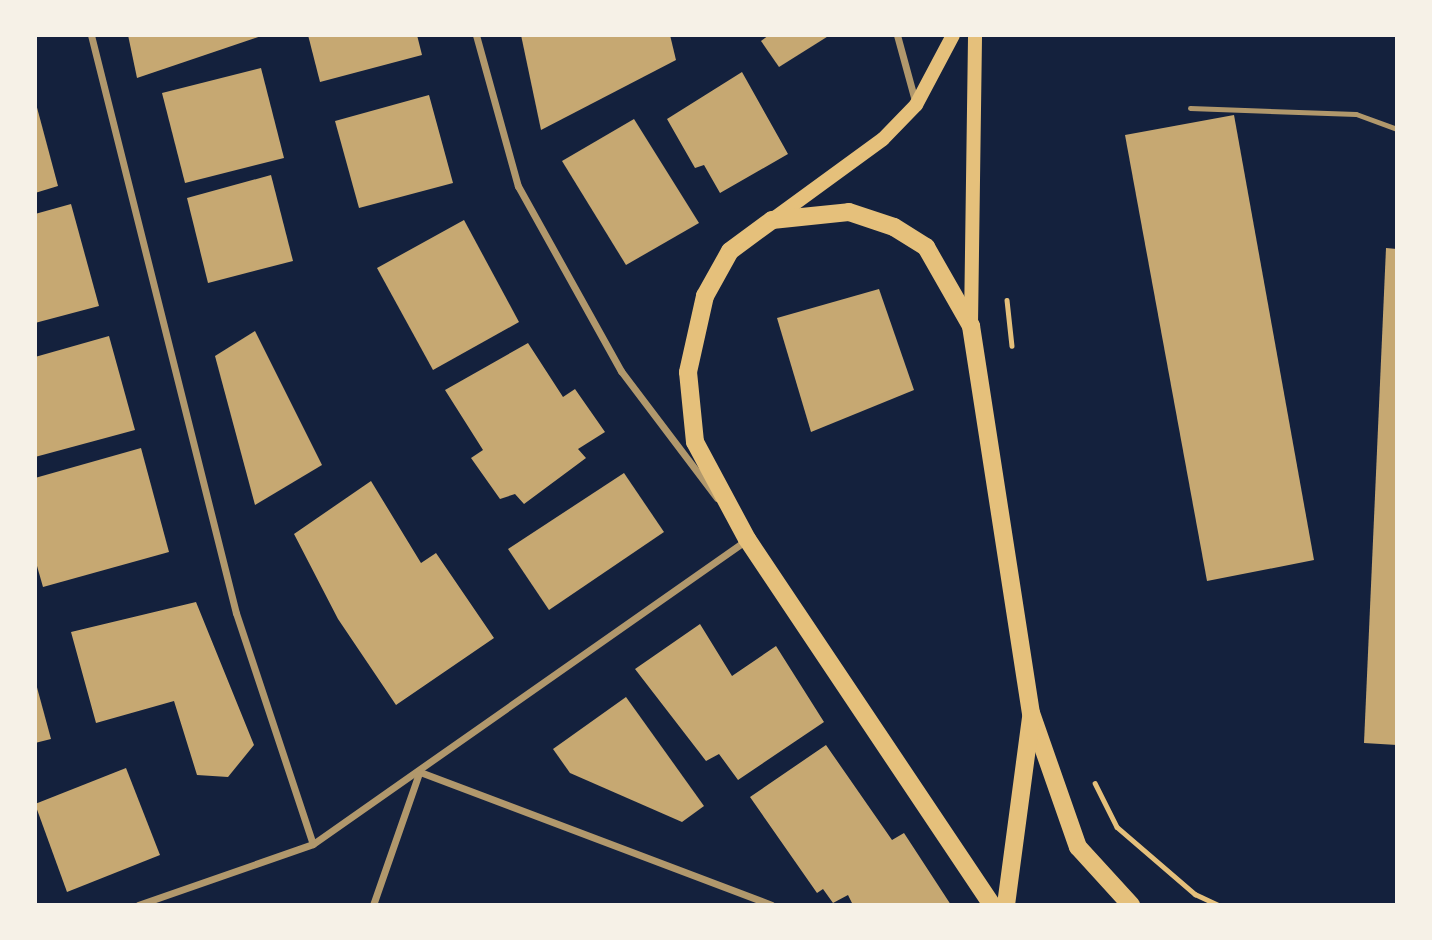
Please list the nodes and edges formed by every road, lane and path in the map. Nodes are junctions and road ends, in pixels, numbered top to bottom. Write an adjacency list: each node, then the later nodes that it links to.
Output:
1 (91, 35): 17 (street)
2 (476, 35): 13 (street)
3 (897, 35): 6 (street)
4 (953, 35): 6 (main road)
5 (975, 35): 11 (main road)
6 (916, 105): 9 (main road)
7 (1190, 108): 8 (lane)
8 (1397, 130)
9 (772, 220): 11 (main road); 13 (main road)
10 (1006, 291): 12 (path)
11 (971, 326): 14 (main road)
12 (1014, 359)
13 (747, 539): 16 (street); 21 (main road)
14 (1031, 713): 22 (main road); 23 (main road)
15 (1089, 771): 24 (path)
16 (420, 772): 17 (street); 19 (street); 20 (street)
17 (313, 844): 18 (street)
18 (138, 905)
19 (373, 905)
20 (772, 905)
21 (992, 905)
22 (1006, 905)
23 (1131, 905)
24 (1219, 905)

